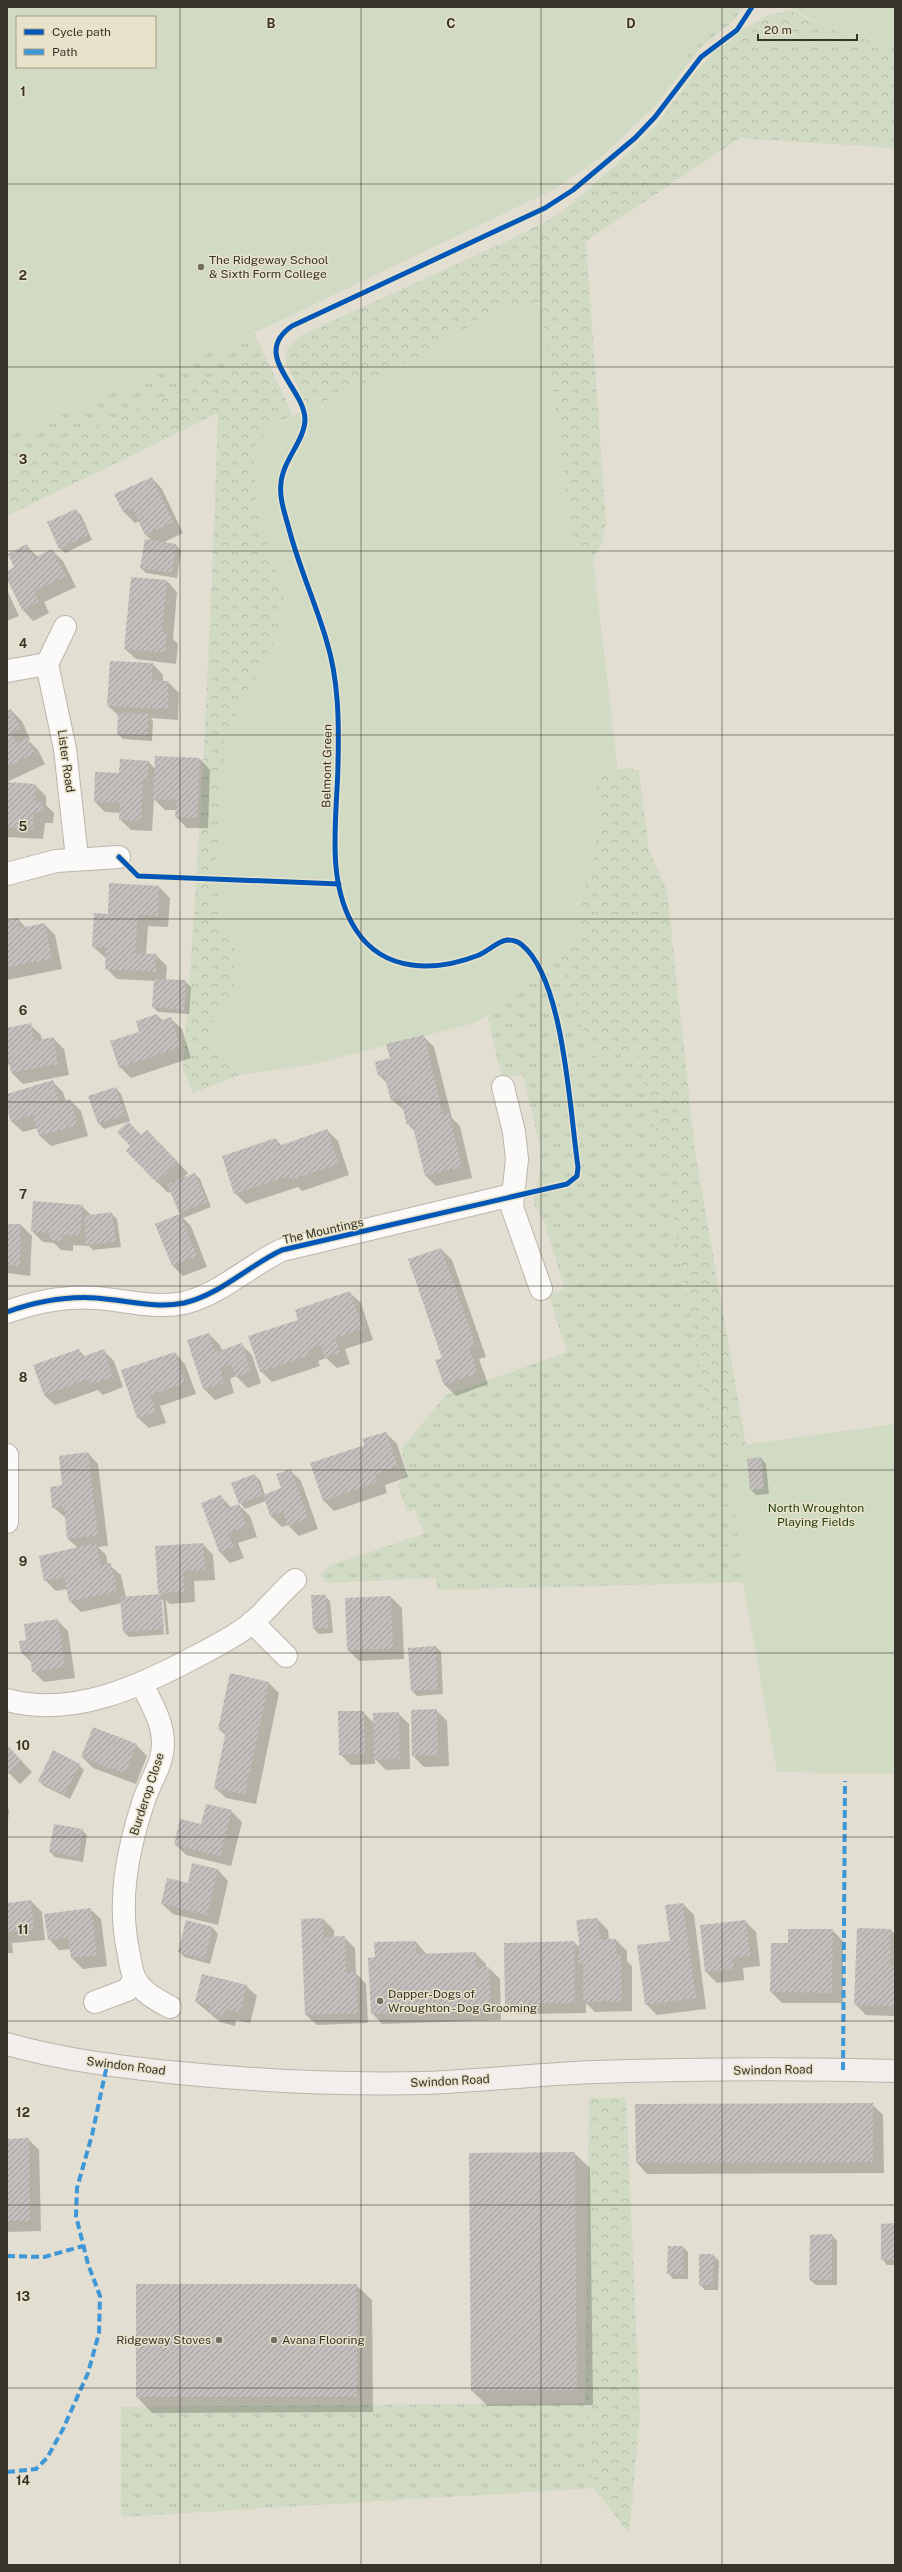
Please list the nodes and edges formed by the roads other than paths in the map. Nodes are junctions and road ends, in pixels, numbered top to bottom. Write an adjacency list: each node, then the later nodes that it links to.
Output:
1 (65, 627): 2 (street)
2 (48, 664): 3 (street); 5 (street, Lister Road)
3 (7, 671)
4 (119, 857): 5 (street)
5 (77, 858): 6 (street)
6 (7, 874)
7 (503, 1087): 8 (street)
8 (512, 1195): 9 (street); 10 (street, The Mountings)
9 (541, 1289)
10 (7, 1312)
11 (7, 1455): 12 (street)
12 (8, 1491): 13 (street)
13 (7, 1522)
14 (295, 1580): 15 (street)
15 (252, 1622): 16 (street); 17 (street)
16 (286, 1656)
17 (142, 1684): 18 (street); 19 (street, Burderop Close)
18 (7, 1700)
19 (135, 1979): 20 (street); 21 (street, Burderop Close)
20 (95, 2002)
21 (170, 2007)
22 (7, 2044): 23 (main road, Swindon Road)
23 (895, 2072)

